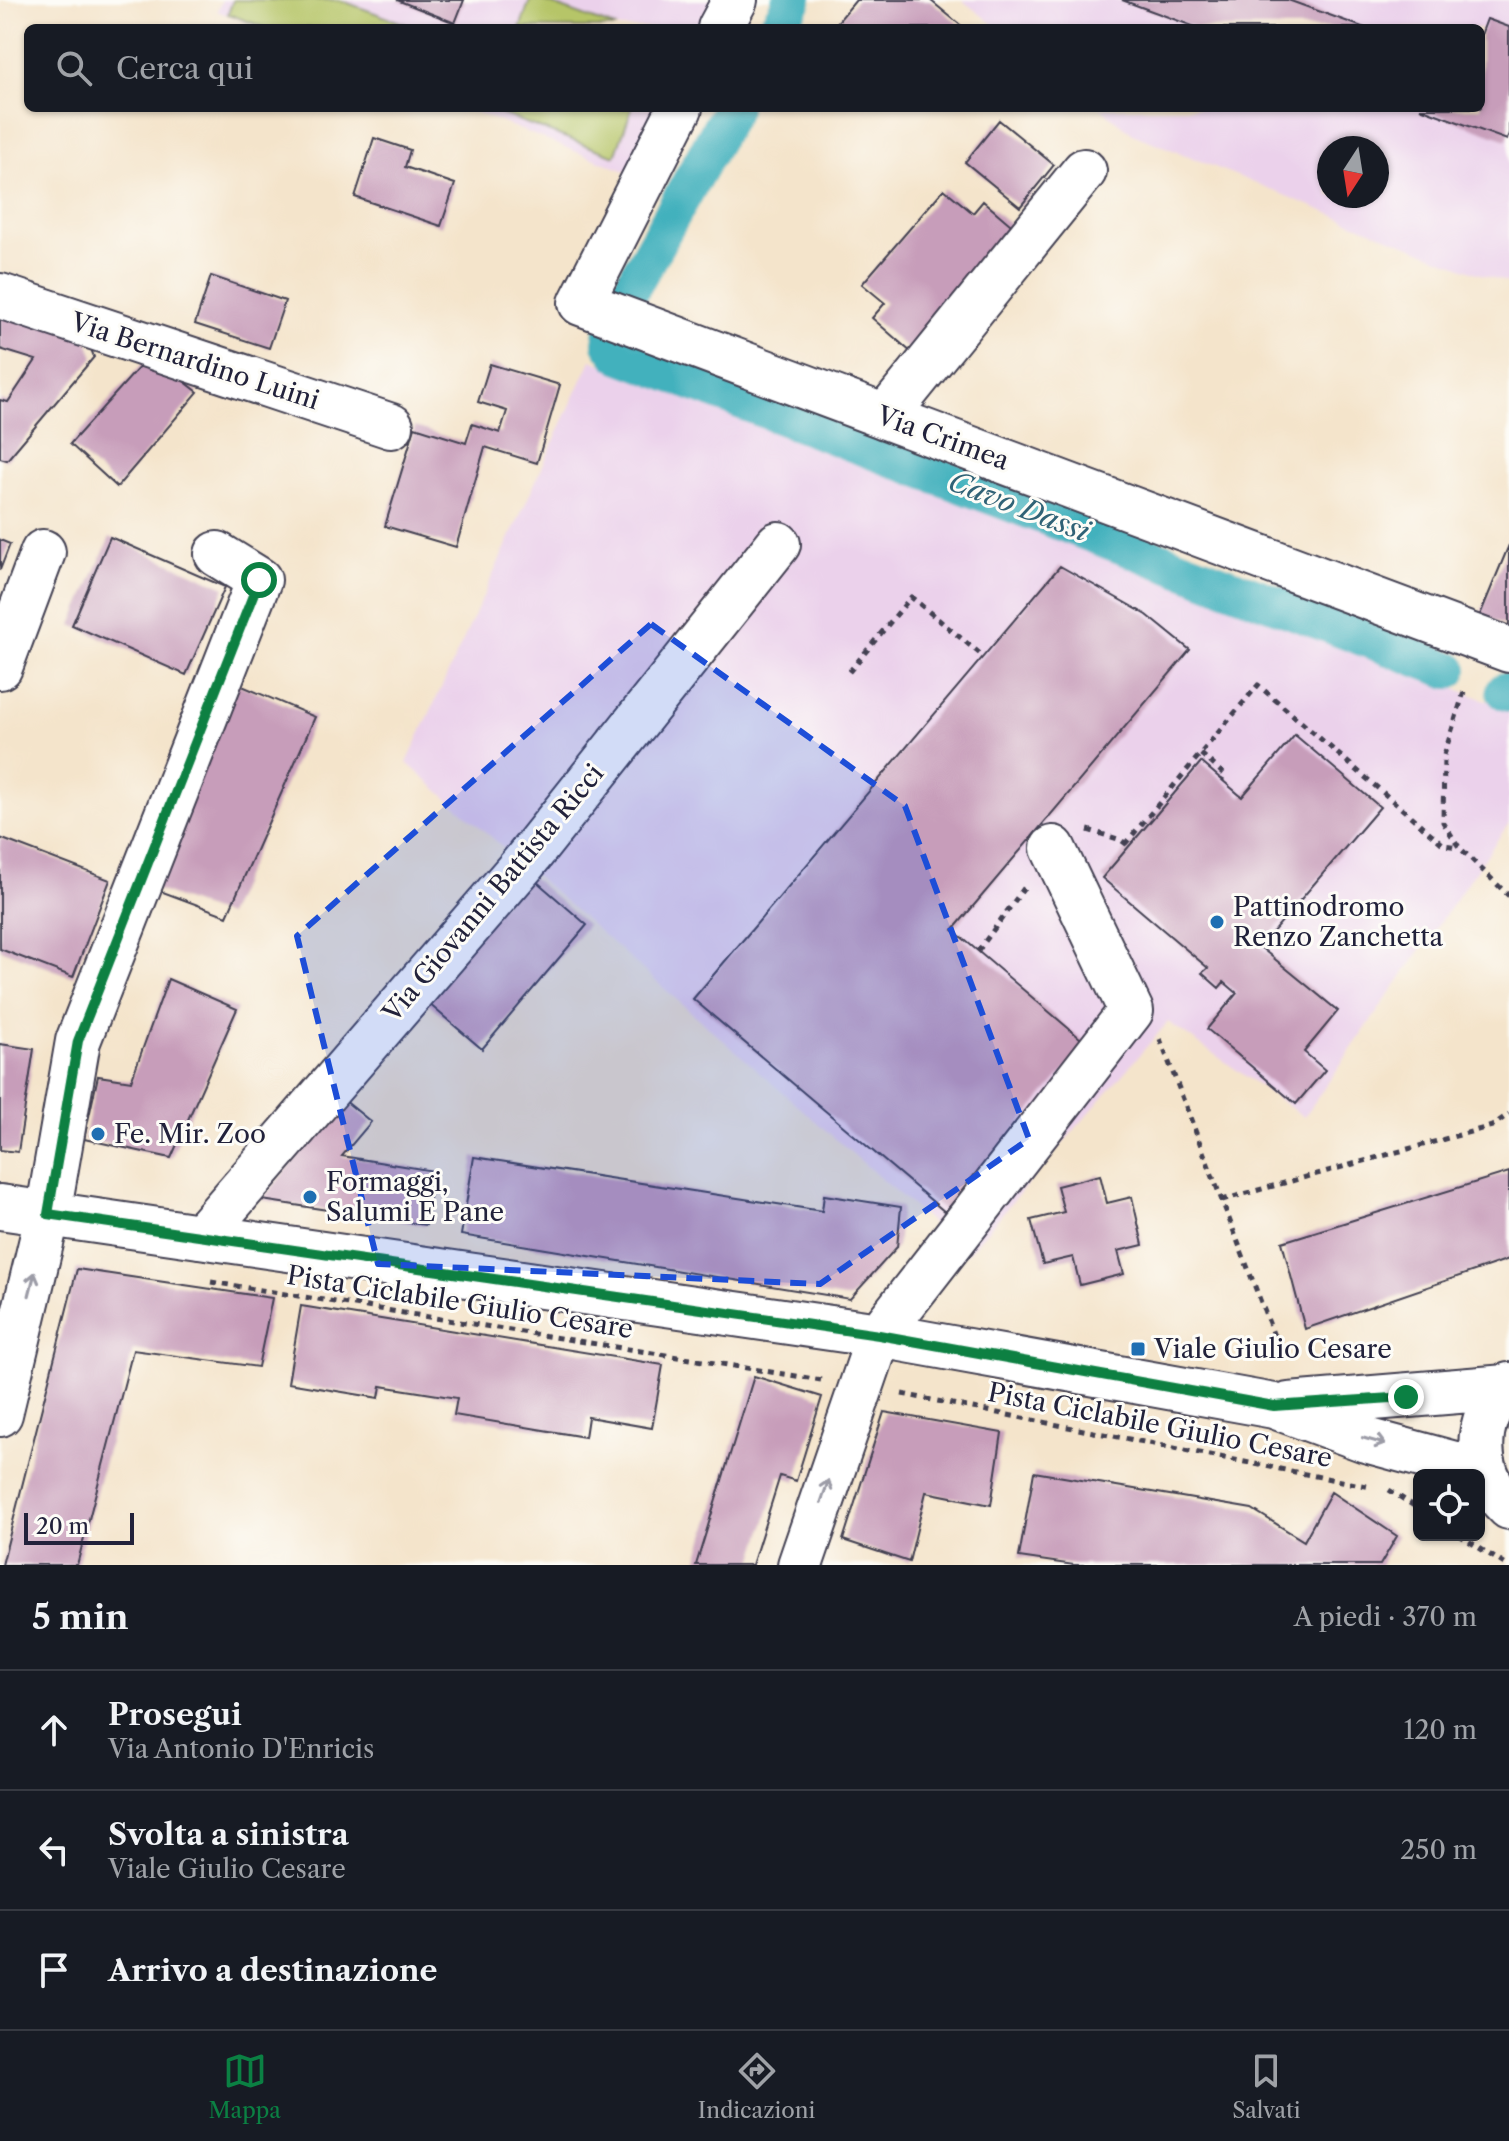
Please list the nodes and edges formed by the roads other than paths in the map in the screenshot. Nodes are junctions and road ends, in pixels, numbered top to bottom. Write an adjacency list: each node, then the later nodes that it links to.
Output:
1 (735, 0): 2 (street)
2 (722, 24)
3 (678, 112): 6 (street, Via Crimea)
4 (1084, 171): 6 (street)
5 (0, 296): 7 (street, Via Bernardino Luini)
6 (885, 417): 11 (street, Via Crimea)
7 (391, 426)
8 (778, 544): 16 (street, Via Giovanni Battista Ricci)
9 (43, 552): 12 (street)
10 (217, 554): 15 (street)
11 (1509, 650)
12 (0, 667)
13 (1053, 848): 17 (street)
14 (0, 1207): 15 (street)
15 (48, 1214): 16 (street); 20 (street, one-way to 15)
16 (201, 1236): 17 (street)
17 (879, 1335): 19 (street); 25 (street, one-way to 17)
18 (1507, 1386): 19 (street); 22 (street)
19 (1274, 1406): 21 (street, one-way to 21)
20 (0, 1414)
21 (1473, 1469)
22 (1484, 1469)
23 (1485, 1474): 24 (street)
24 (1509, 1507)
25 (800, 1565)

